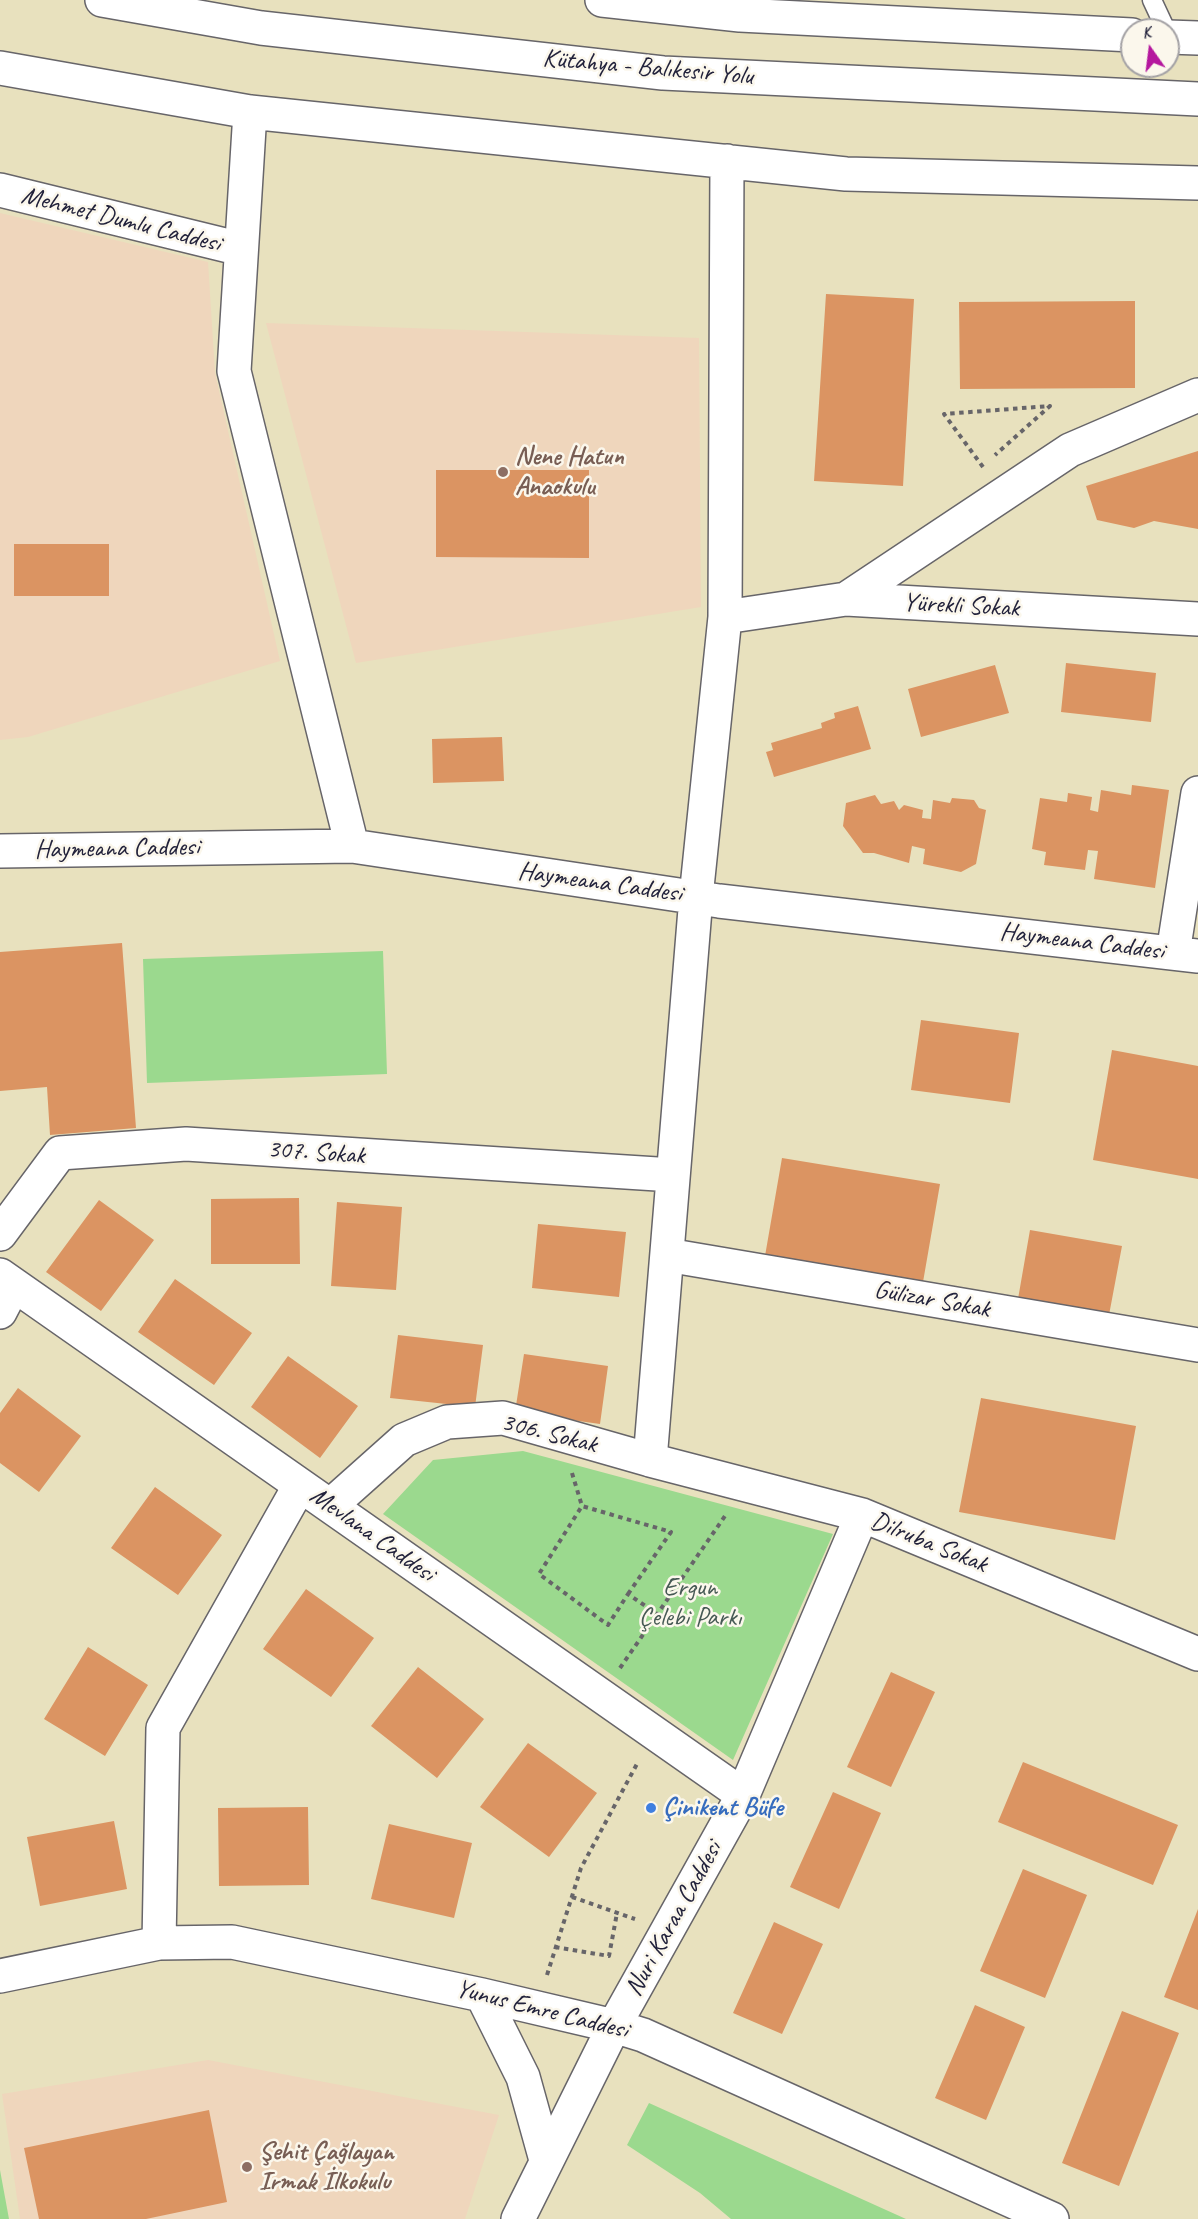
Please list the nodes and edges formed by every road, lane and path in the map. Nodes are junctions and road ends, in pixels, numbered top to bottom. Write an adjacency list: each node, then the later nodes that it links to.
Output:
1 (102, 0): 9 (main road, Kütahya - Balıkesir Yolu)
2 (1152, 0): 4 (lane)
3 (621, 1): 5 (main road)
4 (1160, 18)
5 (1120, 34)
6 (1180, 37): 7 (main road)
7 (1198, 38)
8 (0, 68): 10 (main road)
9 (1198, 99)
10 (250, 112): 11 (main road); 14 (main road)
11 (727, 161): 12 (main road); 19 (main road)
12 (1198, 183)
13 (0, 190): 14 (main road, Mehmet Dumlu Caddesi)
14 (241, 249): 22 (main road)
15 (1198, 395): 17 (main road)
16 (982, 466): 16 (path); 17 (path)
17 (1003, 494): 18 (main road)
18 (846, 599): 19 (main road, Yürekli Sokak); 20 (main road, Yürekli Sokak)
19 (724, 617): 24 (main road)
20 (1198, 619)
21 (1198, 793): 25 (main road)
22 (352, 846): 23 (main road, Haymeana Caddesi); 24 (main road, Haymeana Caddesi)
23 (0, 851)
24 (696, 897): 25 (main road, Haymeana Caddesi); 26 (main road)
25 (1186, 954)
26 (673, 1175): 27 (main road, 307. Sokak); 28 (main road)
27 (0, 1234)
28 (667, 1255): 30 (main road, Gülizar Sokak); 31 (main road)
29 (5, 1290): 32 (main road, Mevlana Caddesi)
30 (1198, 1345)
31 (650, 1460): 33 (main road, Dilruba Sokak); 34 (main road, 306. Sokak)
32 (300, 1485): 34 (main road, Mevlana Caddesi); 45 (main road)
33 (747, 1485): 35 (main road, Dilruba Sokak); 37 (path)
34 (330, 1506): 39 (main road, Mevlana Caddesi)
35 (862, 1515): 38 (main road, Dilruba Sokak); 41 (main road, Nuri Karaa Caddesi)
36 (628, 1594): 36 (path); 37 (path)
37 (657, 1614): 39 (path)
38 (1198, 1654)
39 (601, 1695): 40 (main road, Mevlana Caddesi)
40 (654, 1732): 41 (main road, Mevlana Caddesi); 42 (path)
41 (744, 1795): 44 (main road, Nuri Karaa Caddesi)
42 (572, 1897): 43 (path); 46 (path)
43 (617, 1913): 44 (path); 46 (path)
44 (667, 1931): 50 (main road, Nuri Karaa Caddesi)
45 (159, 1943): 47 (main road, Yunus Emre Caddesi); 48 (main road, Yunus Emre Caddesi)
46 (555, 1947): 49 (path)
47 (0, 1976)
48 (482, 1995): 49 (main road, Yunus Emre Caddesi); 51 (main road)
49 (536, 2008): 50 (main road, Yunus Emre Caddesi)
50 (614, 2026): 51 (main road, Nuri Karaa Caddesi); 53 (main road, Yunus Emre Caddesi)
51 (546, 2160): 52 (main road, Nuri Karaa Caddesi)
52 (518, 2219)
53 (1052, 2219)

